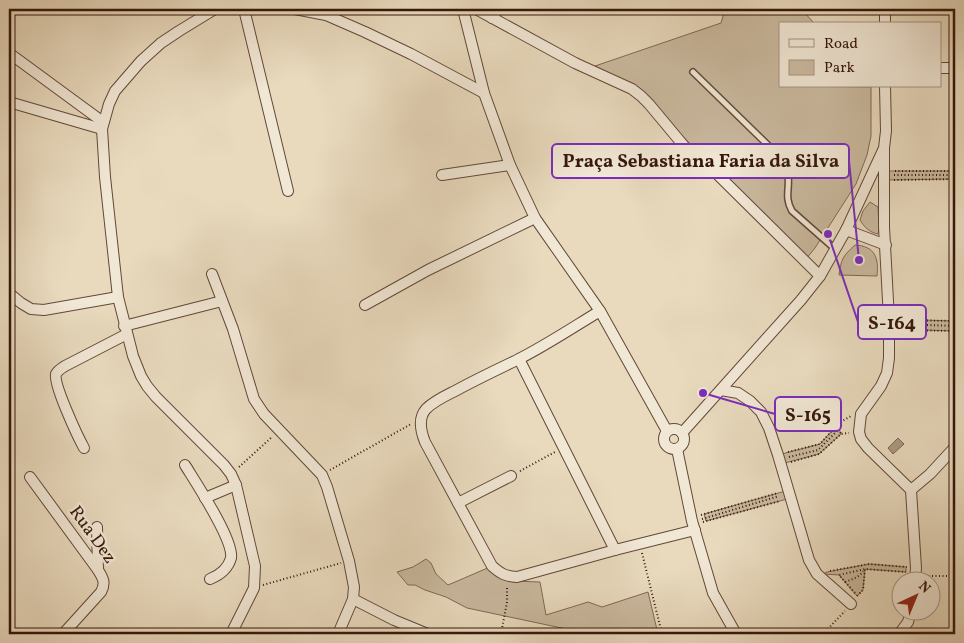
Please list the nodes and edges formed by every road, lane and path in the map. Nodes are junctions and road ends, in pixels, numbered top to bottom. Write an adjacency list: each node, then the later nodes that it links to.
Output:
1 (215, 9): 17 (street)
2 (244, 9): 25 (street)
3 (295, 9): 15 (street)
4 (463, 9): 15 (street)
5 (476, 9): 8 (street)
6 (498, 9): 8 (street)
7 (885, 9): 9 (street)
8 (492, 18): 31 (street)
9 (885, 22)
10 (9, 53): 17 (street)
11 (942, 68): 12 (street)
12 (955, 68)
13 (693, 72): 29 (lane)
14 (885, 88): 18 (street)
15 (484, 93): 19 (street)
16 (9, 102): 17 (street)
17 (103, 126): 33 (street)
18 (884, 148): 22 (street); 27 (street)
19 (510, 165): 21 (street); 26 (street)
20 (955, 171): 22 (path)
21 (442, 175)
22 (885, 175): 23 (path); 24 (path); 28 (street)
23 (955, 175)
24 (955, 179)
25 (288, 191)
26 (535, 218): 35 (street); 36 (street)
27 (846, 230): 28 (street); 29 (street)
28 (886, 245): 39 (street)
29 (834, 249): 31 (street)
30 (212, 274): 34 (street)
31 (820, 276): 46 (street)
32 (9, 293): 33 (street)
33 (118, 298): 42 (street)
34 (222, 301): 42 (street); 51 (street)
35 (365, 305)
36 (600, 312): 45 (street); 52 (street)
37 (932, 320): 38 (path); 39 (path); 40 (path)
38 (955, 321)
39 (889, 324): 40 (path); 43 (path); 47 (street)
40 (932, 325): 41 (path); 43 (path)
41 (955, 326)
42 (126, 330): 59 (street); 64 (street)
43 (932, 331): 44 (path)
44 (955, 331)
45 (519, 359): 48 (street); 57 (street)
46 (721, 390): 54 (street); 62 (street)
47 (861, 414): 49 (path); 53 (street)
48 (422, 418): 65 (path); 72 (street)
49 (839, 423): 50 (path); 56 (path)
50 (839, 429): 55 (path); 56 (path)
51 (279, 431): 64 (path); 65 (street)
52 (667, 431): 54 (street); 60 (street)
53 (859, 432): 55 (path); 69 (street)
54 (682, 433): 60 (street)
55 (842, 434): 61 (path)
56 (821, 446): 61 (path); 62 (path); 62 (path)
57 (564, 447): 66 (path); 79 (street)
58 (955, 447): 69 (street)
59 (84, 448)
60 (677, 449): 76 (street)
61 (824, 451): 62 (path)
62 (780, 460): 70 (street)
63 (185, 465): 71 (street)
64 (231, 474): 68 (street)
65 (322, 475): 80 (street)
66 (510, 476): 72 (street)
67 (30, 477): 82 (street, Rua Dez)
68 (236, 485): 71 (street); 92 (street)
69 (912, 490): 84 (street)
70 (790, 494): 73 (path); 74 (path); 75 (path); 94 (street)
71 (205, 498): 90 (street)
72 (458, 503): 87 (street)
73 (740, 504): 74 (path); 76 (path)
74 (742, 507): 75 (path); 76 (path)
75 (743, 511): 76 (path)
76 (693, 523): 78 (street); 102 (street)
77 (97, 527): 82 (street)
78 (640, 544): 79 (street); 101 (path)
79 (615, 550): 87 (street)
80 (349, 561): 92 (path); 93 (street)
81 (865, 569): 86 (path); 91 (path); 91 (path); 94 (path)
82 (98, 570): 96 (street, Rua Dez)
83 (897, 570): 85 (path)
84 (915, 570)
85 (827, 572)
86 (892, 572)
87 (506, 576): 100 (path)
88 (942, 576): 89 (path)
89 (955, 576)
90 (210, 579)
91 (845, 582): 94 (path)
92 (254, 588): 97 (street)
93 (353, 599): 98 (street); 99 (street)
94 (854, 600): 103 (path)
95 (908, 620): 104 (street)
96 (63, 634)
97 (230, 634)
98 (338, 634)
99 (428, 634)
100 (500, 634)
101 (662, 634)
102 (736, 634)
103 (822, 634)
104 (899, 634)

